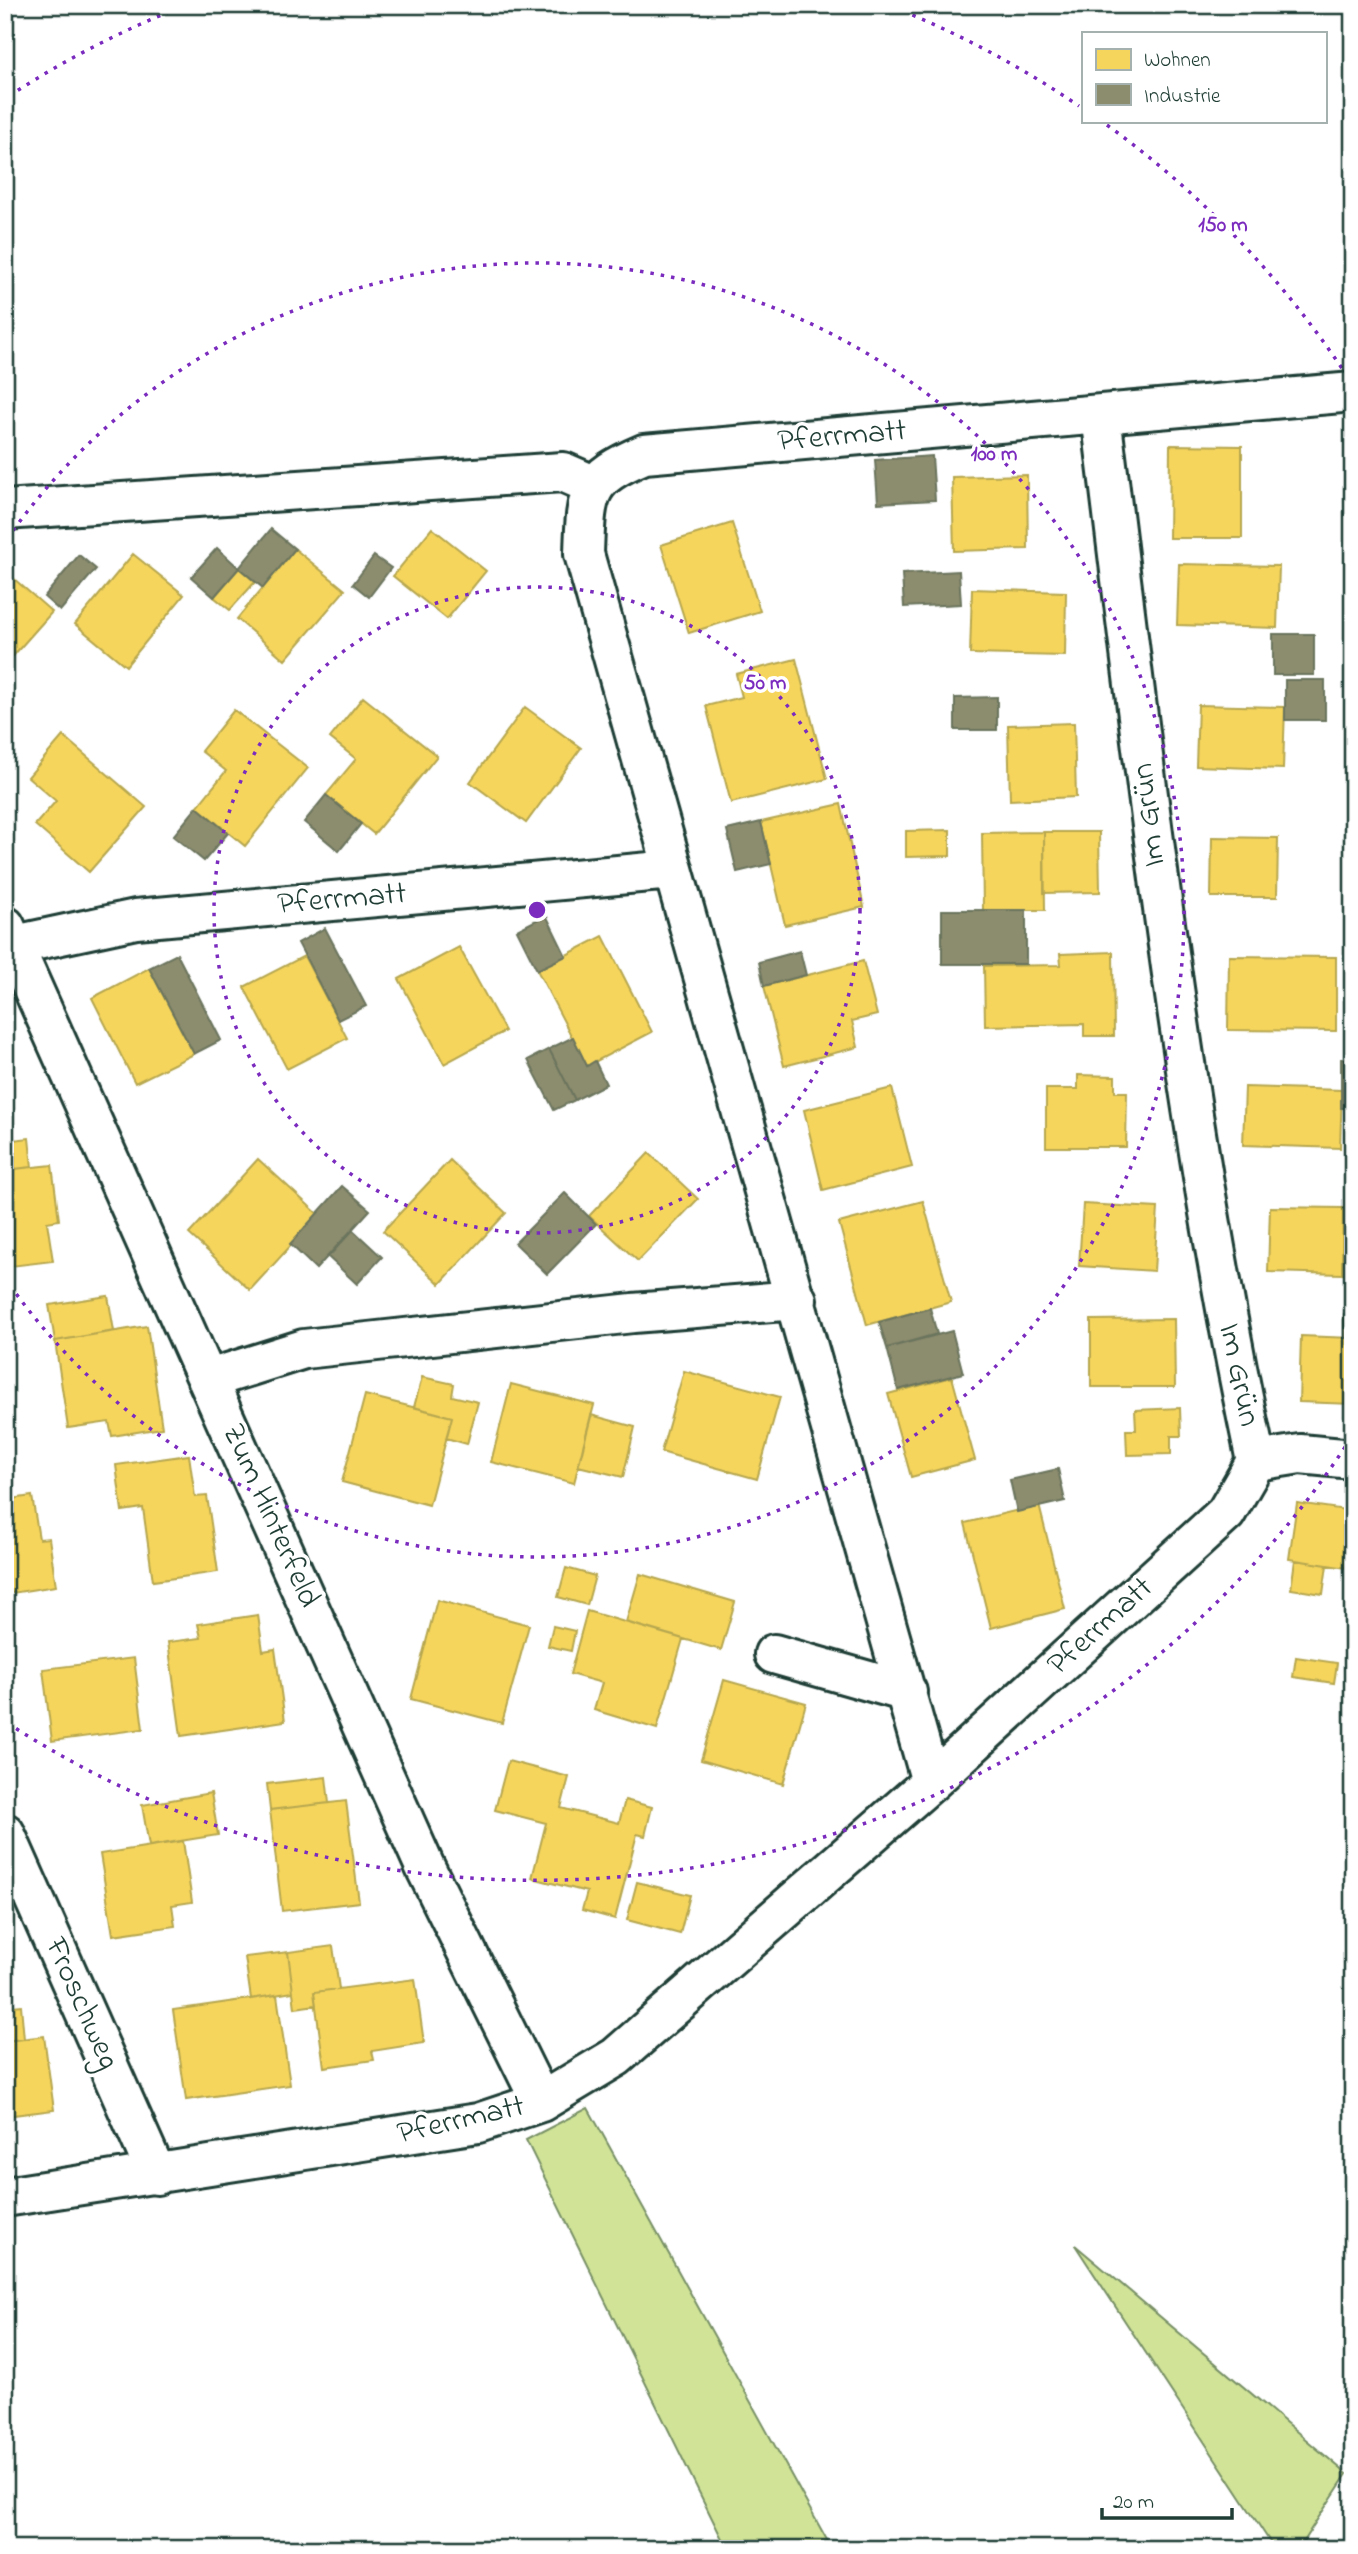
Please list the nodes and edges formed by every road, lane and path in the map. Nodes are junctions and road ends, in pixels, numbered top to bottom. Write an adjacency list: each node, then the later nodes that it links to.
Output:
1 (1353, 392): 2 (street)
2 (1101, 415): 3 (street, Pferrmatt); 10 (street, Im Grün)
3 (593, 485): 4 (street); 5 (street)
4 (5, 510)
5 (672, 870): 6 (street, Pferrmatt); 7 (street)
6 (8, 940): 8 (street, Zum Hinterfeld)
7 (797, 1300): 8 (street); 12 (street)
8 (209, 1379): 15 (street, Zum Hinterfeld)
9 (1353, 1459): 10 (street)
10 (1256, 1461): 13 (street, Pferrmatt)
11 (774, 1654): 12 (street)
12 (907, 1692): 13 (street)
13 (931, 1782): 15 (street, Pferrmatt)
14 (5, 1833): 16 (street, Froschweg)
15 (541, 2102): 16 (street, Pferrmatt)
16 (156, 2175): 17 (street, Pferrmatt)
17 (5, 2197)

